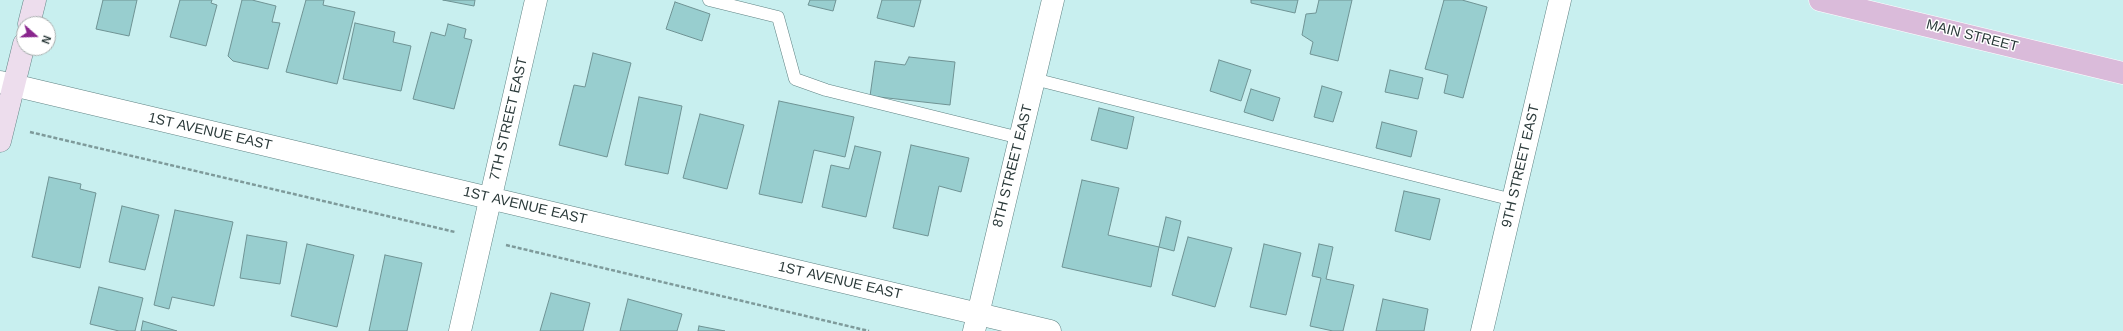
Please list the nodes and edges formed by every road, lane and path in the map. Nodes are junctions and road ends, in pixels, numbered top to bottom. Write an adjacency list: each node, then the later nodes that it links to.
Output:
1 (35, 0): 7 (street)
2 (536, 0): 14 (street, 7TH STREET EAST)
3 (709, 0): 13 (lane)
4 (1053, 0): 10 (street, 8TH STREET EAST)
5 (1560, 0): 15 (street, 9TH STREET EAST)
6 (1820, 0): 9 (main road, MAIN STREET)
7 (31, 16)
8 (19, 56): 11 (street)
9 (2123, 73)
10 (1034, 79): 13 (street, 8TH STREET EAST); 15 (lane)
11 (7, 84): 12 (street); 14 (street, 1ST AVENUE EAST)
12 (2, 133): 16 (path)
13 (1020, 138): 18 (street, 8TH STREET EAST)
14 (491, 198): 18 (street, 1ST AVENUE EAST); 19 (street, 7TH STREET EAST)
15 (1513, 200): 22 (street, 9TH STREET EAST)
16 (462, 234)
17 (504, 244): 20 (path)
18 (976, 322): 21 (street, 1ST AVENUE EAST)
19 (460, 331)
20 (869, 331)
21 (1050, 331)
22 (1482, 331)

